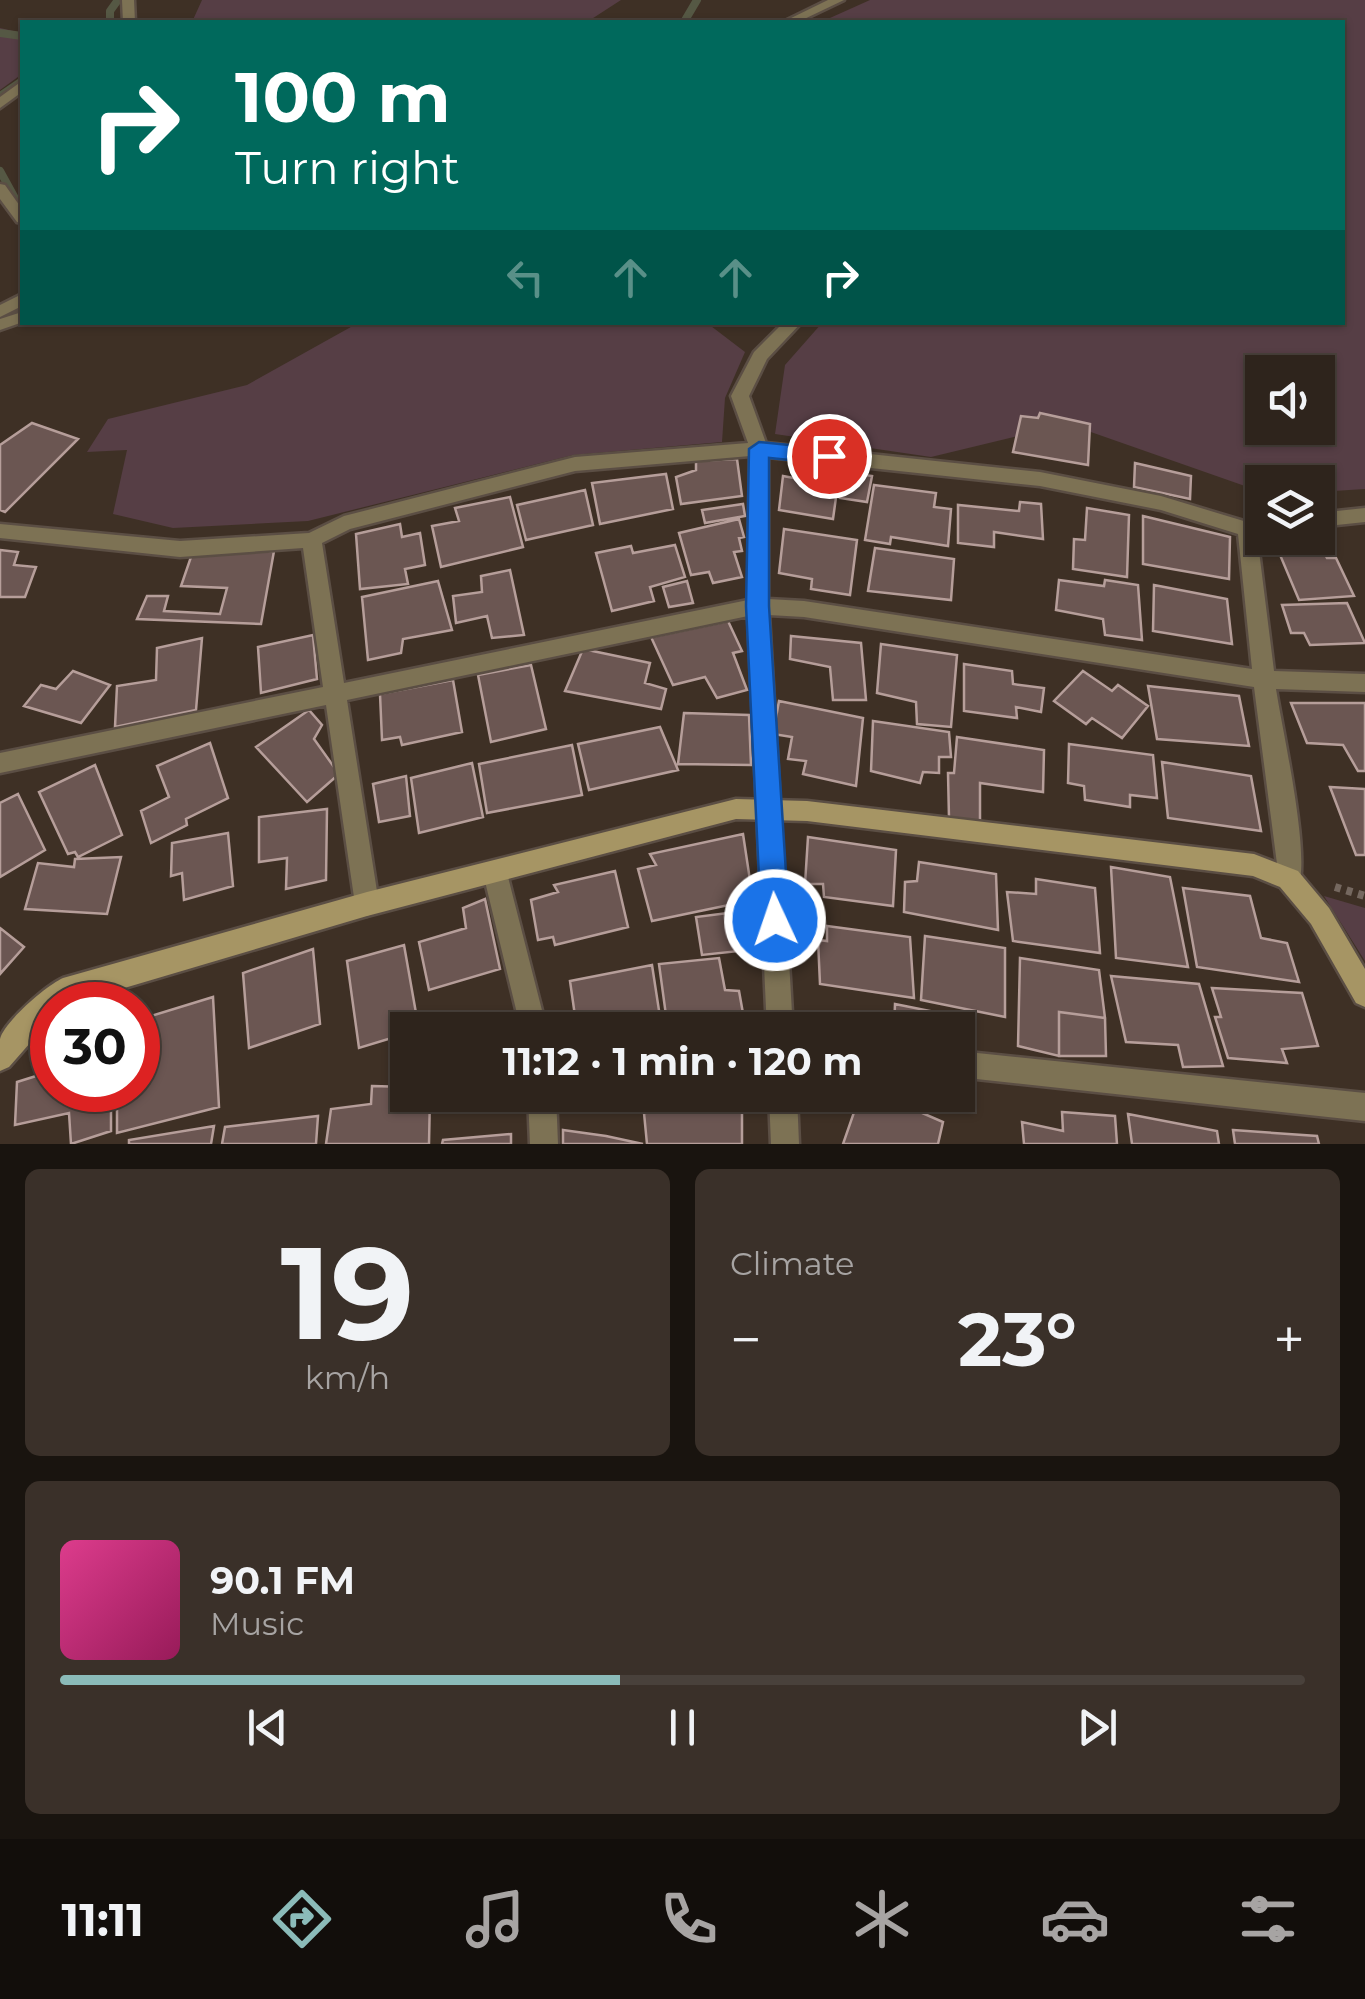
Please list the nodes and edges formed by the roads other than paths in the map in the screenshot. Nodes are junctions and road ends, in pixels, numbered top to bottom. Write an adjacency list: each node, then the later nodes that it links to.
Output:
1 (838, 0): 2 (street)
2 (793, 20)
3 (20, 87): 4 (street)
4 (0, 104)
5 (0, 188): 6 (street)
6 (20, 216)
7 (791, 325): 8 (street)
8 (759, 449): 11 (street); 13 (street); 15 (street)
9 (1365, 515): 10 (street)
10 (1335, 518)
11 (1245, 525)
12 (0, 531): 13 (street)
13 (312, 540): 18 (street)
14 (1257, 555): 16 (street)
15 (758, 606): 16 (street); 18 (street); 20 (street)
16 (1264, 680): 17 (street); 22 (street)
17 (1365, 683)
18 (337, 691): 19 (street); 23 (street)
19 (0, 763)
20 (770, 810): 21 (street); 22 (street); 26 (street)
21 (495, 873): 23 (street); 25 (street)
22 (1289, 879): 24 (street)
23 (366, 904): 27 (street)
24 (1365, 994)
25 (530, 1012)
26 (779, 1012)
27 (0, 1058)
28 (975, 1066): 29 (street)
29 (1365, 1107)
30 (543, 1112): 32 (street)
31 (784, 1112): 33 (street)
32 (544, 1144)
33 (786, 1144)

